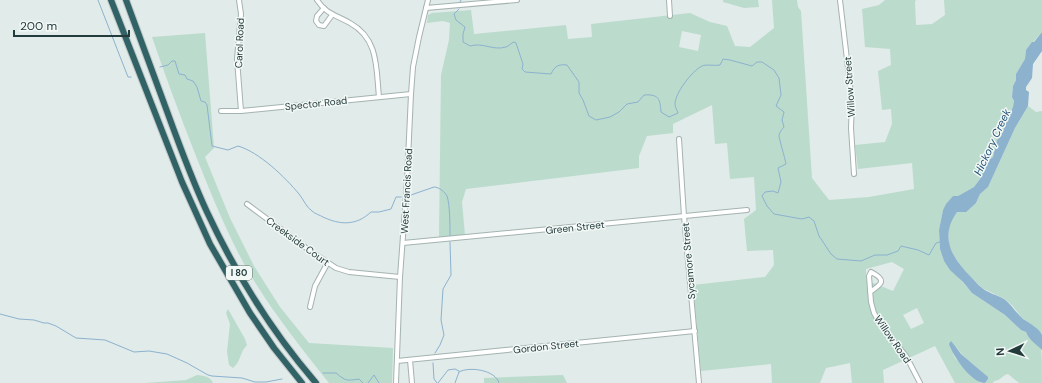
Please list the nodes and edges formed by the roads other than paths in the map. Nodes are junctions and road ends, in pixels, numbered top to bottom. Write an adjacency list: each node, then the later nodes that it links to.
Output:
1 (111, 0): 30 (highway, I 80)
2 (126, 0): 31 (highway, I 80)
3 (239, 0): 16 (street, Carol Road)
4 (317, 0): 9 (street)
5 (428, 0): 10 (street, West Francis Road)
6 (517, 0): 10 (street)
7 (668, 0): 12 (street)
8 (840, 0): 18 (street, Willow Street)
9 (324, 8): 11 (street); 11 (street)
10 (426, 8): 13 (street, West Francis Road)
11 (332, 15): 14 (street)
12 (670, 16)
13 (410, 94): 14 (street, Spector Road); 22 (street, West Francis Road)
14 (379, 97): 16 (street, Spector Road)
15 (221, 111): 16 (street, Spector Road)
16 (241, 111)
17 (678, 139): 21 (street, Sycamore Street)
18 (854, 174)
19 (247, 204): 23 (street, Creekside Court)
20 (747, 210): 21 (street, Green Street)
21 (684, 216): 22 (street, Green Street); 27 (street, Sycamore Street)
22 (403, 243): 24 (street, West Francis Road)
23 (327, 264): 24 (street, Creekside Court); 26 (street)
24 (400, 277): 29 (street, West Francis Road)
25 (870, 292): 25 (street, Willow Road); 35 (street, Willow Road)
26 (310, 307)
27 (694, 331): 28 (street, Gordon Street); 34 (street, Sycamore Street)
28 (410, 360): 29 (street, Gordon Street); 33 (street)
29 (397, 361): 32 (street, West Francis Road)
30 (302, 383)
31 (316, 383)
32 (396, 383)
33 (412, 383)
34 (699, 383)
35 (920, 383)

